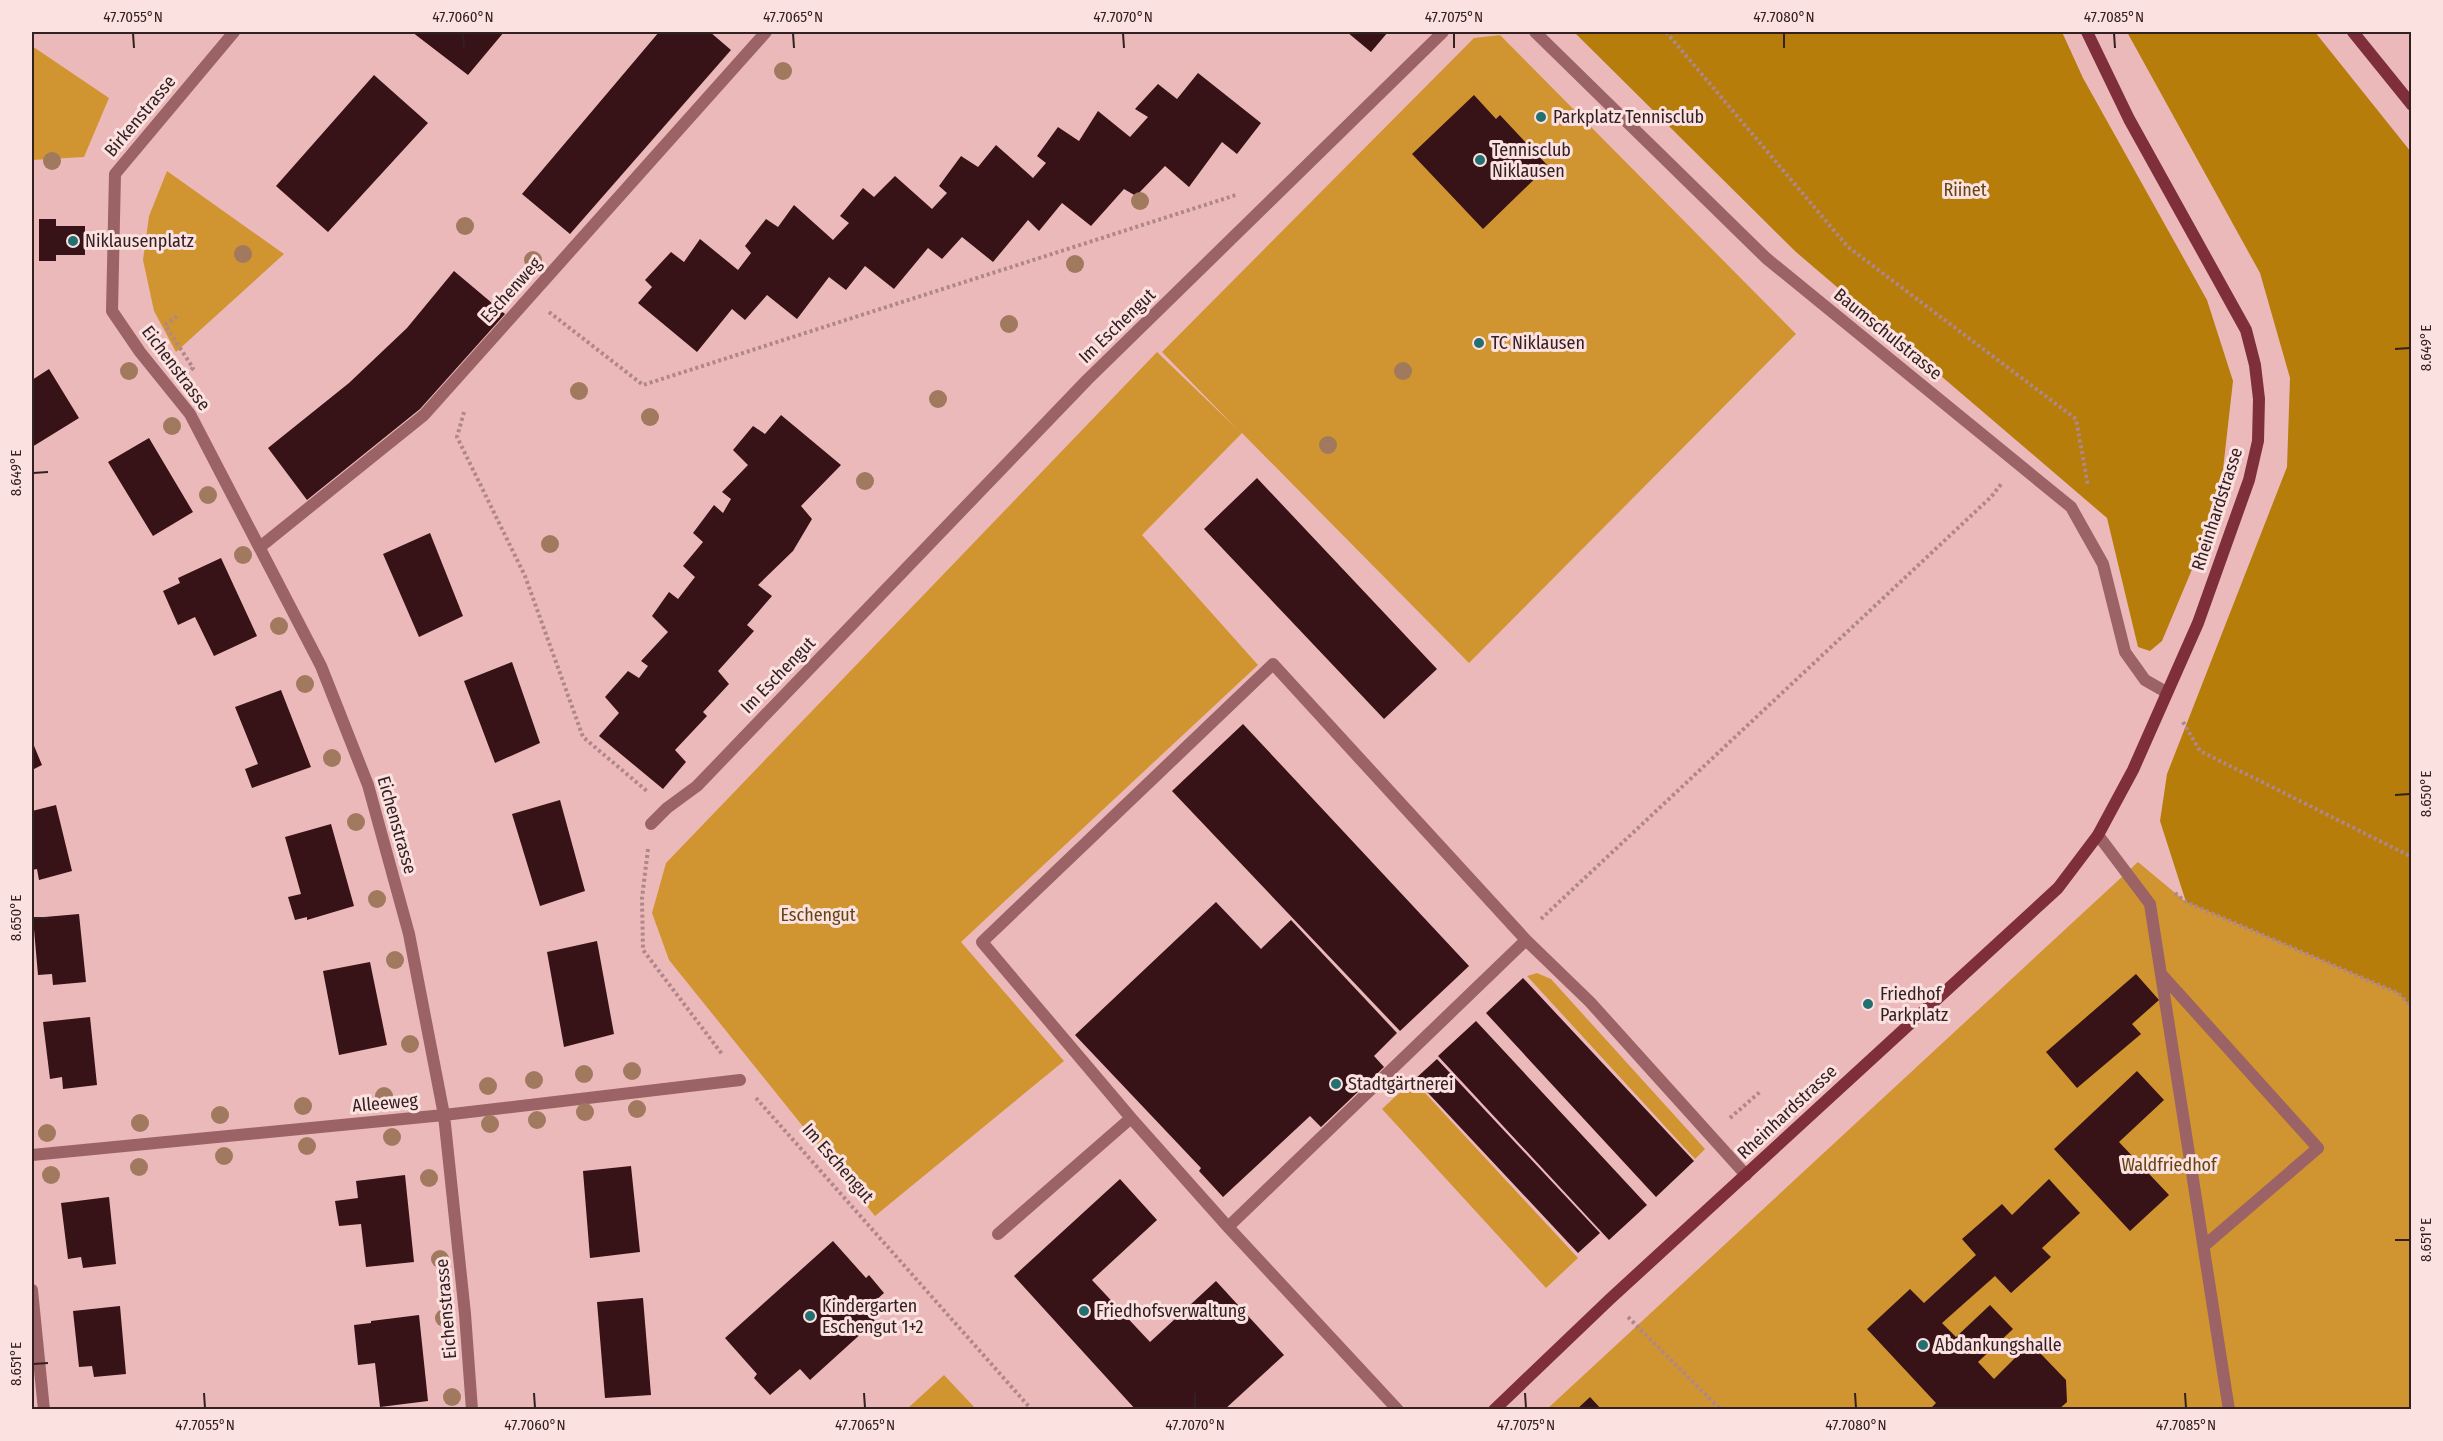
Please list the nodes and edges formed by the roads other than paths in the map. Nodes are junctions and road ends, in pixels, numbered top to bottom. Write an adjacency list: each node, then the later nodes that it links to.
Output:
1 (234, 32): 8 (street, Birkenstrasse)
2 (766, 32): 9 (street, Eschenweg)
3 (1443, 32): 11 (street, Im Eschengut)
4 (1535, 32): 10 (street, Baumschulstrasse)
5 (2087, 32): 10 (street, Rheinhardstrasse)
6 (2353, 32): 7 (street)
7 (2412, 105)
8 (112, 311): 9 (street, Eichenstrasse)
9 (260, 547): 16 (street, Eichenstrasse)
10 (2166, 693): 12 (street, Rheinhardstrasse)
11 (651, 824)
12 (2098, 835): 14 (street); 19 (street, Rheinhardstrasse)
13 (1524, 938): 17 (street); 19 (street); 20 (street)
14 (2161, 974): 22 (street); 22 (street)
15 (740, 1080): 16 (street, Alleeweg)
16 (444, 1115): 18 (street, Alleeweg); 25 (street, Eichenstrasse)
17 (1131, 1118): 20 (street); 21 (street)
18 (32, 1155)
19 (1746, 1174): 27 (street, Rheinhardstrasse)
20 (1228, 1227): 26 (street)
21 (998, 1234)
22 (2204, 1246): 28 (street)
23 (32, 1290): 24 (street)
24 (44, 1410)
25 (472, 1410)
26 (1398, 1410)
27 (1494, 1410)
28 (2229, 1410)

